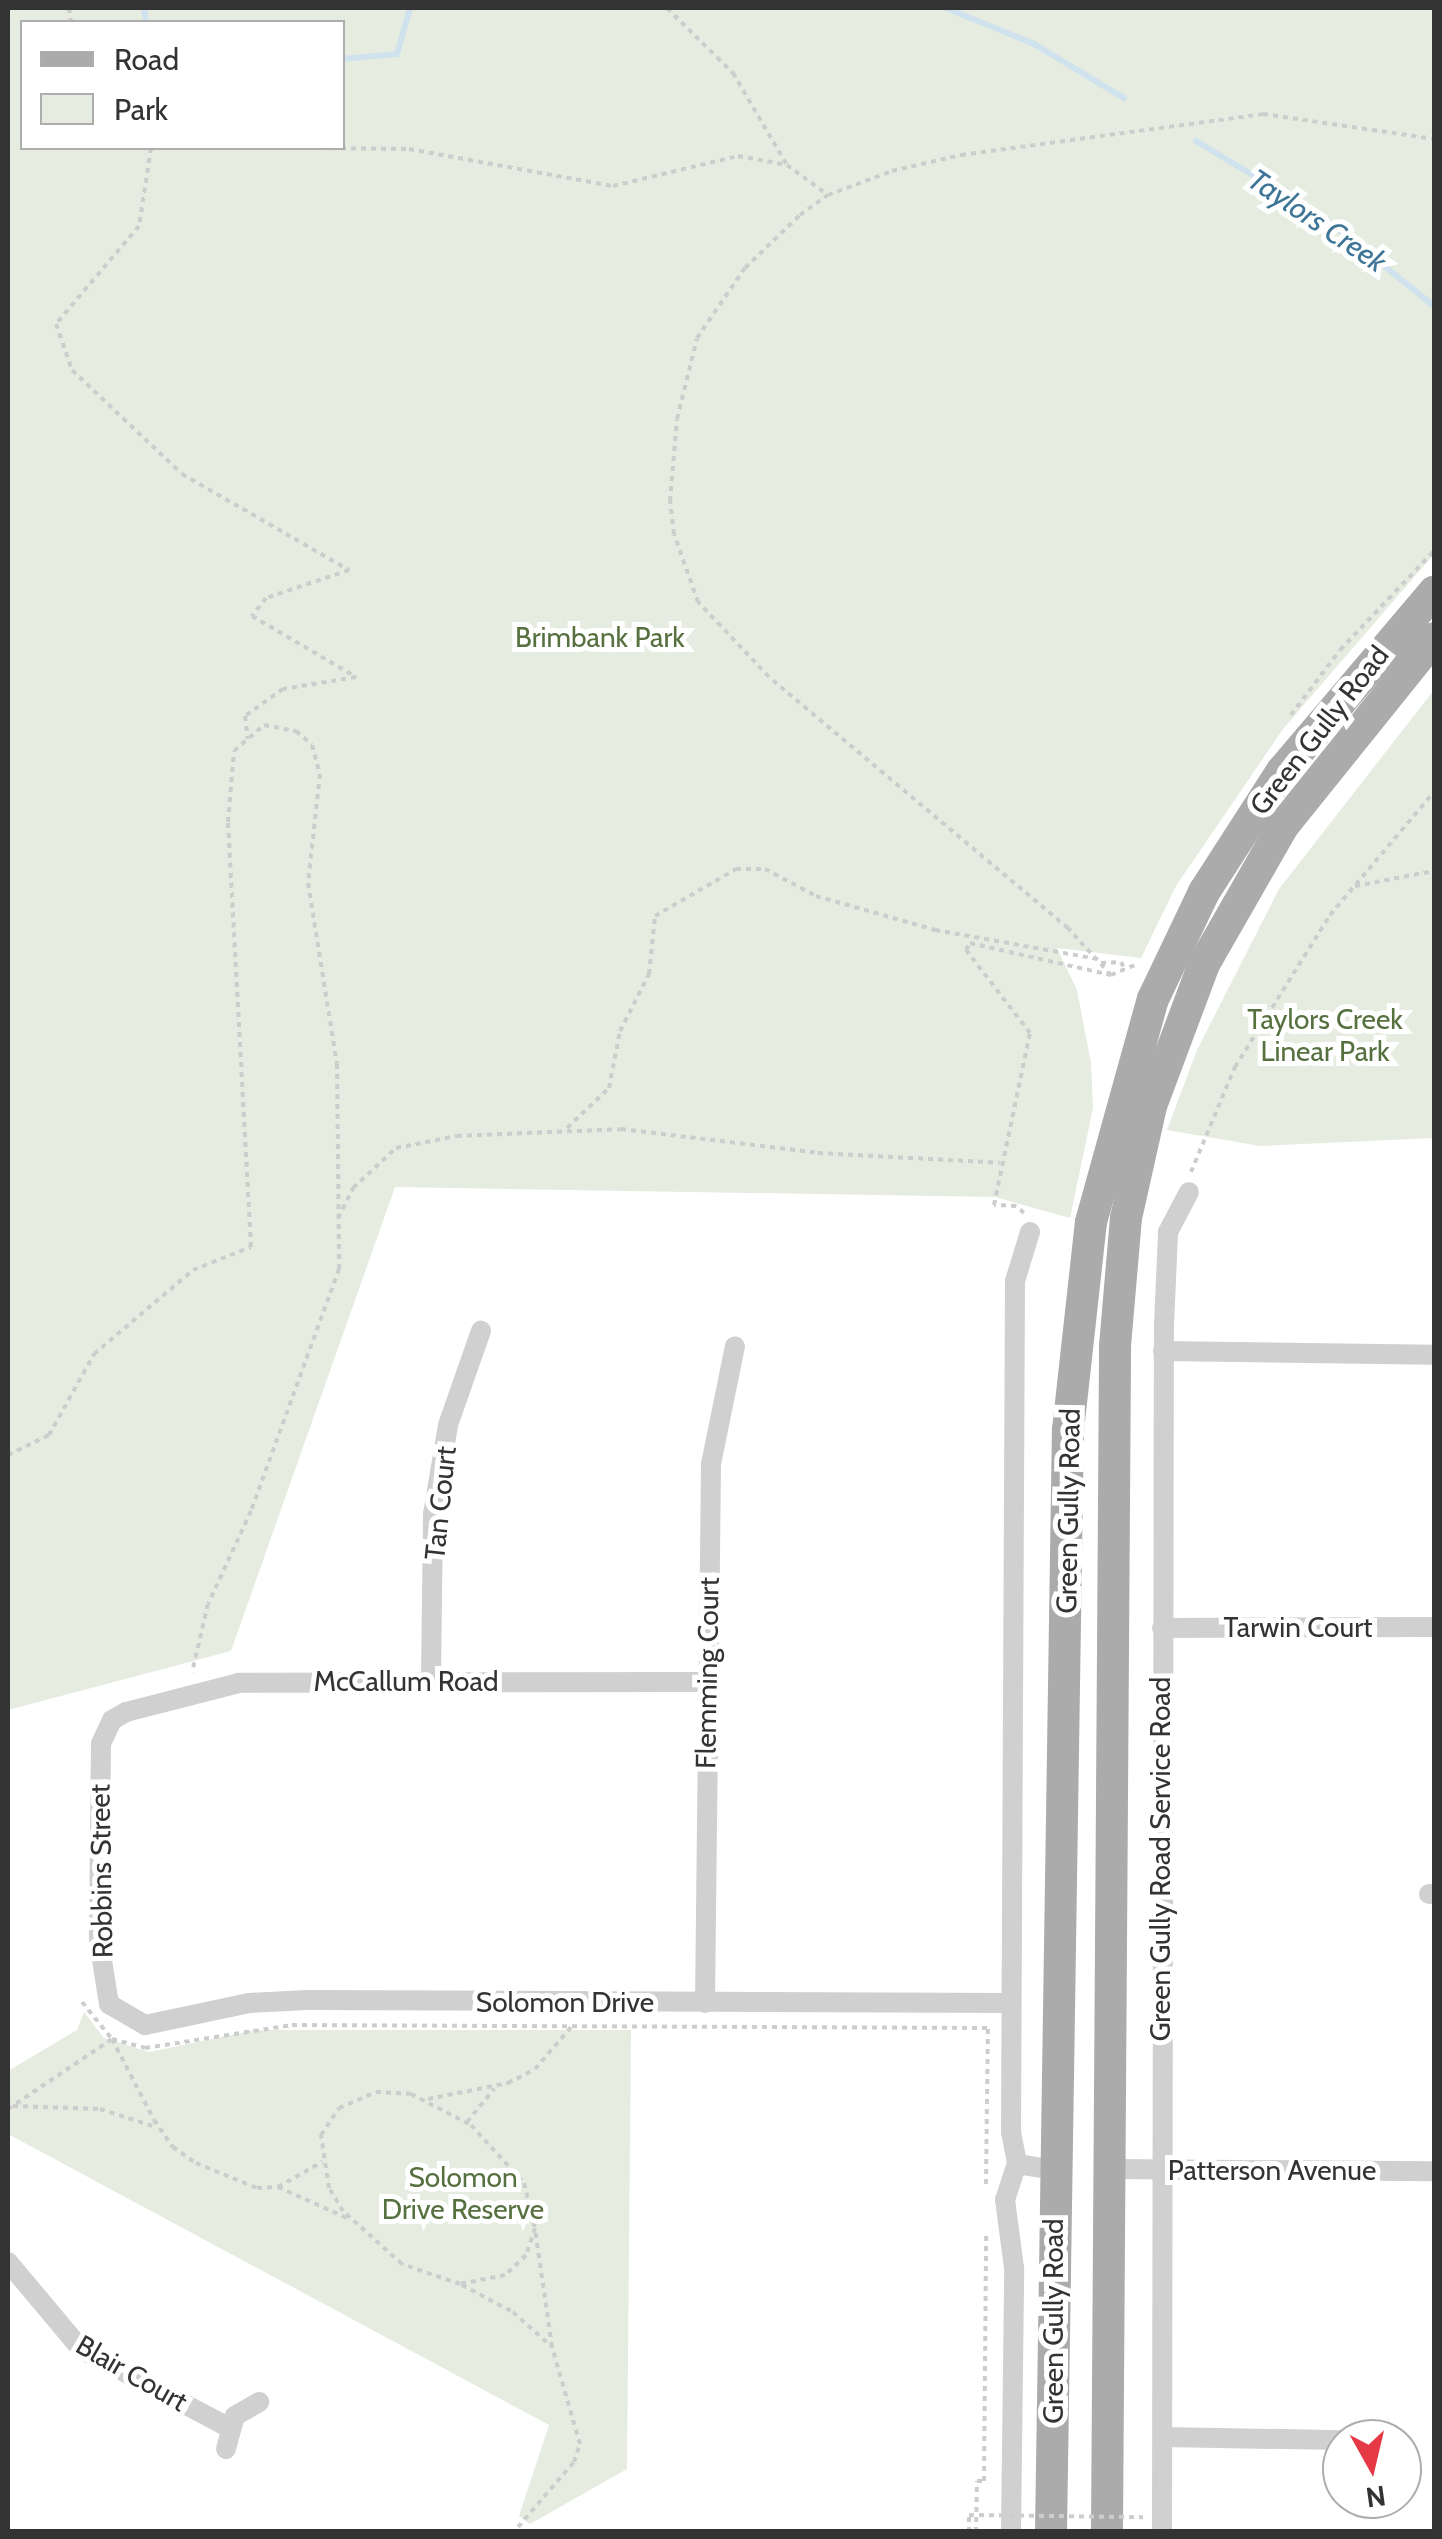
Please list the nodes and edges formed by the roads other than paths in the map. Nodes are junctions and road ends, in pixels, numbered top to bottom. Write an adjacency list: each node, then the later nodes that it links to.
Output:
1 (1434, 592): 20 (main road, Green Gully Road)
2 (1434, 638): 18 (main road, Green Gully Road)
3 (1189, 1192): 7 (street, Green Gully Road Service Road)
4 (1030, 1232): 15 (street)
5 (481, 1331): 11 (street, Tan Court)
6 (736, 1346): 12 (street, Flemming Court)
7 (1163, 1351): 8 (street); 9 (street, Green Gully Road Service Road)
8 (1434, 1355)
9 (1162, 1628): 10 (street, Tarwin Court); 19 (street, Green Gully Road Service Road)
10 (1434, 1628)
11 (431, 1679): 12 (street, McCallum Road); 13 (street, McCallum Road)
12 (705, 1682): 14 (street, Flemming Court)
13 (112, 1720): 16 (street, Robbins Street)
14 (705, 2002): 15 (street, Solomon Drive); 16 (street, Solomon Drive)
15 (1011, 2004): 17 (street)
16 (122, 2017)
17 (1017, 2164): 20 (street); 28 (street)
18 (1109, 2169): 19 (street, Patterson Avenue); 20 (main road); 30 (main road, Green Gully Road)
19 (1158, 2169): 21 (street, Patterson Avenue); 25 (street, Green Gully Road Service Road)
20 (1054, 2170): 29 (main road, Green Gully Road)
21 (1434, 2170)
22 (8, 2262): 24 (street, Blair Court)
23 (259, 2402): 24 (street)
24 (228, 2427): 27 (street)
25 (1163, 2437): 26 (street); 31 (street, Green Gully Road Service Road)
26 (1322, 2440)
27 (226, 2449)
28 (1011, 2532)
29 (1051, 2532)
30 (1107, 2532)
31 (1162, 2532)

